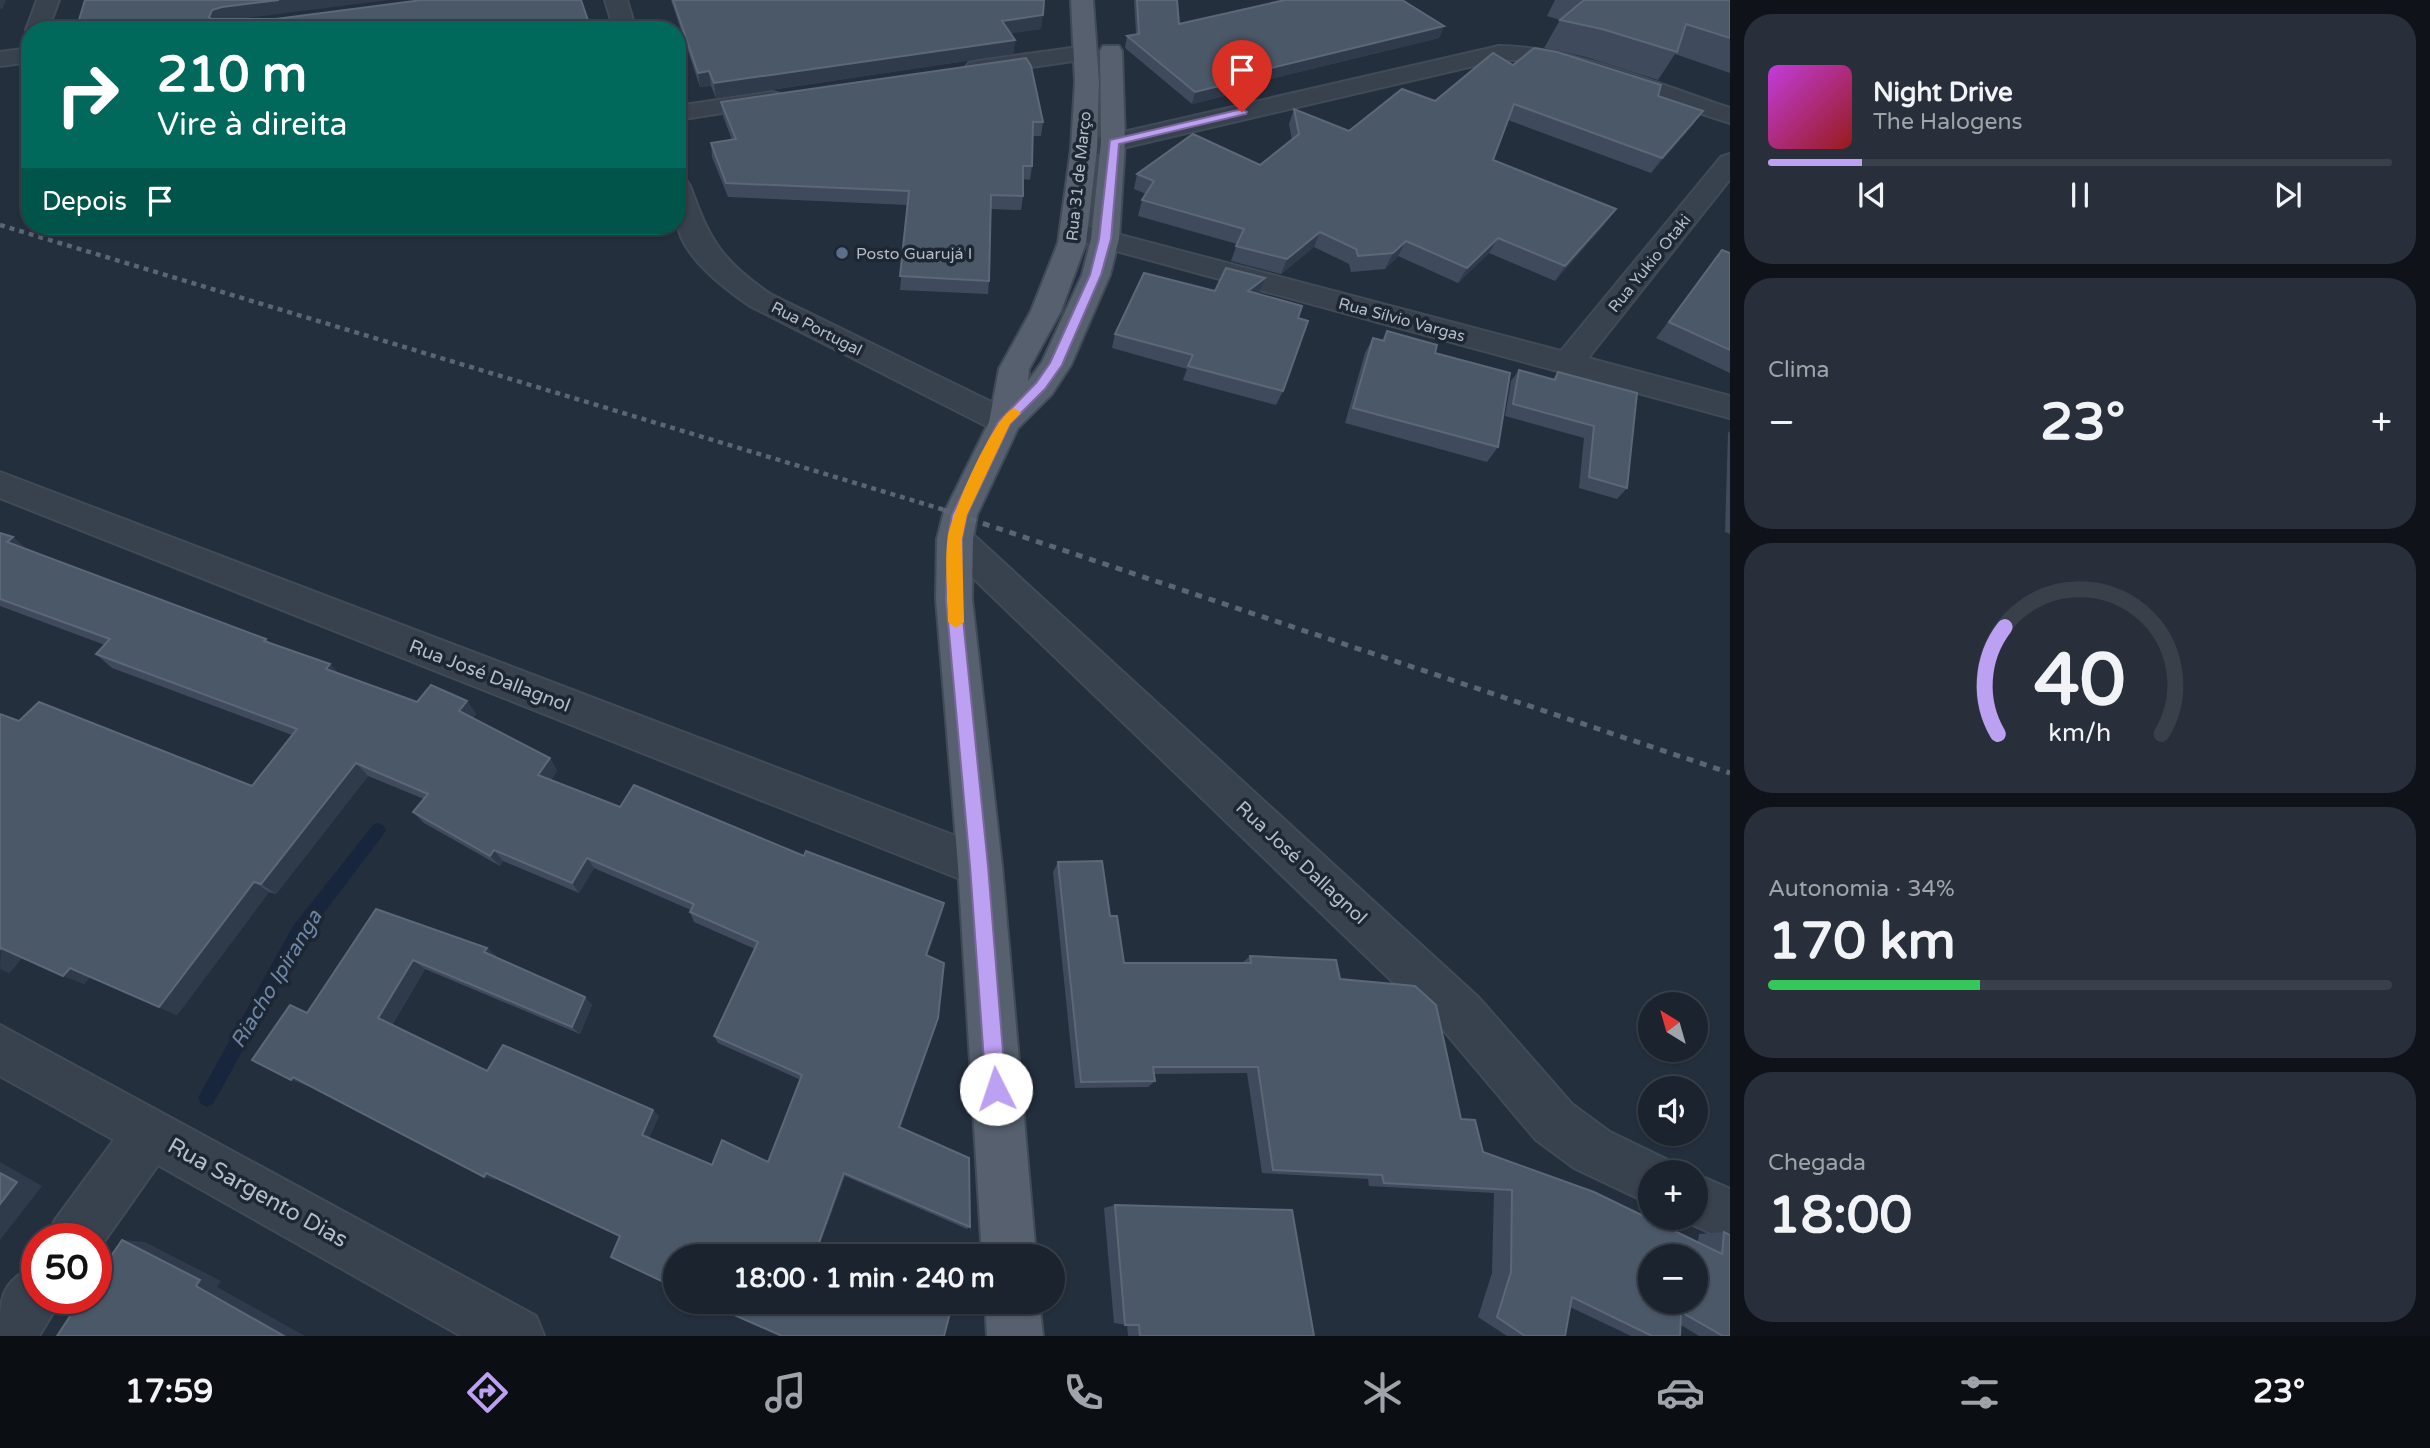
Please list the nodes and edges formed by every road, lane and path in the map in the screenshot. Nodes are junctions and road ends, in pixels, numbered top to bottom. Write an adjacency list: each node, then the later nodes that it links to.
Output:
1 (48, 0): 5 (street)
2 (616, 0): 6 (street)
3 (1082, 0): 7 (main road, Rua 31 de Março)
4 (1107, 0): 14 (main road, Rua 31 de Março)
5 (40, 21)
6 (622, 21)
7 (1086, 52): 10 (street); 15 (main road, Rua 31 de Março)
8 (21, 55): 9 (street)
9 (0, 59)
10 (950, 72)
11 (800, 94): 12 (street)
12 (686, 112)
13 (1730, 116): 14 (street)
14 (1114, 142): 15 (street); 19 (main road, Rua 31 de Março)
15 (1084, 149): 18 (main road, Rua 31 de Março)
16 (1730, 162): 20 (street, Rua Yukio Otaki)
17 (686, 214): 22 (street, Rua Portugal)
18 (1074, 231): 19 (street, Rua Sílvio Vargas); 22 (main road, Rua 31 de Março)
19 (1105, 239): 20 (street, Rua Sílvio Vargas); 22 (main road, Rua 31 de Março)
20 (1568, 363): 21 (street, Rua Sílvio Vargas)
21 (1730, 407)
22 (1004, 422): 24 (main road, Rua 31 de Março)
23 (0, 484): 25 (street, Rua José Dallagnol)
24 (955, 539): 25 (main road, Rua 31 de Março); 28 (street, Rua José Dallagnol)
25 (979, 866): 32 (main road, Rua 31 de Março)
26 (0, 1049): 27 (street, Rua Sargento Dias)
27 (150, 1132): 31 (street); 36 (street, Rua Sargento Dias)
28 (1638, 1172)
29 (1708, 1206): 30 (street)
30 (1730, 1216)
31 (85, 1223)
32 (1008, 1244)
33 (22, 1314): 35 (street)
34 (1013, 1314): 37 (main road)
35 (6, 1336)
36 (516, 1336)
37 (1015, 1336)

